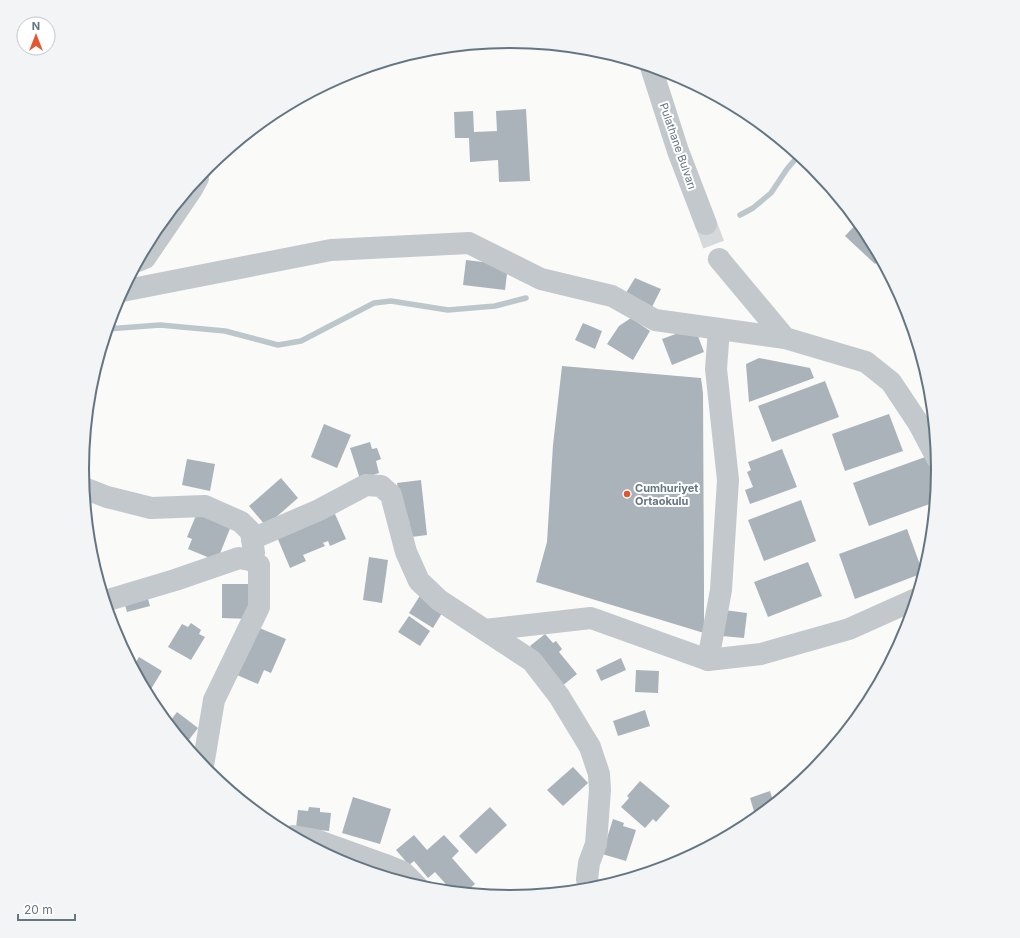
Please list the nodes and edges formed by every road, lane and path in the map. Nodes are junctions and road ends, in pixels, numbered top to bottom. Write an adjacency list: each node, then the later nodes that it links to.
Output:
1 (653, 73): 3 (street, Pulathane Bulvarı)
2 (171, 221): 4 (street)
3 (706, 224)
4 (145, 258)
5 (719, 259): 8 (street)
6 (129, 290): 7 (street)
7 (719, 329): 8 (street); 18 (street)
8 (785, 338): 9 (street)
9 (891, 382): 10 (street); 11 (street)
10 (928, 426)
11 (930, 445)
12 (90, 490): 13 (street)
13 (252, 539): 14 (street); 17 (street)
14 (259, 565): 15 (street); 19 (street)
15 (109, 599)
16 (910, 602): 18 (street)
17 (485, 630): 18 (street); 22 (street)
18 (708, 660)
19 (204, 759)
20 (308, 839): 21 (street)
21 (409, 878)
22 (589, 882)

